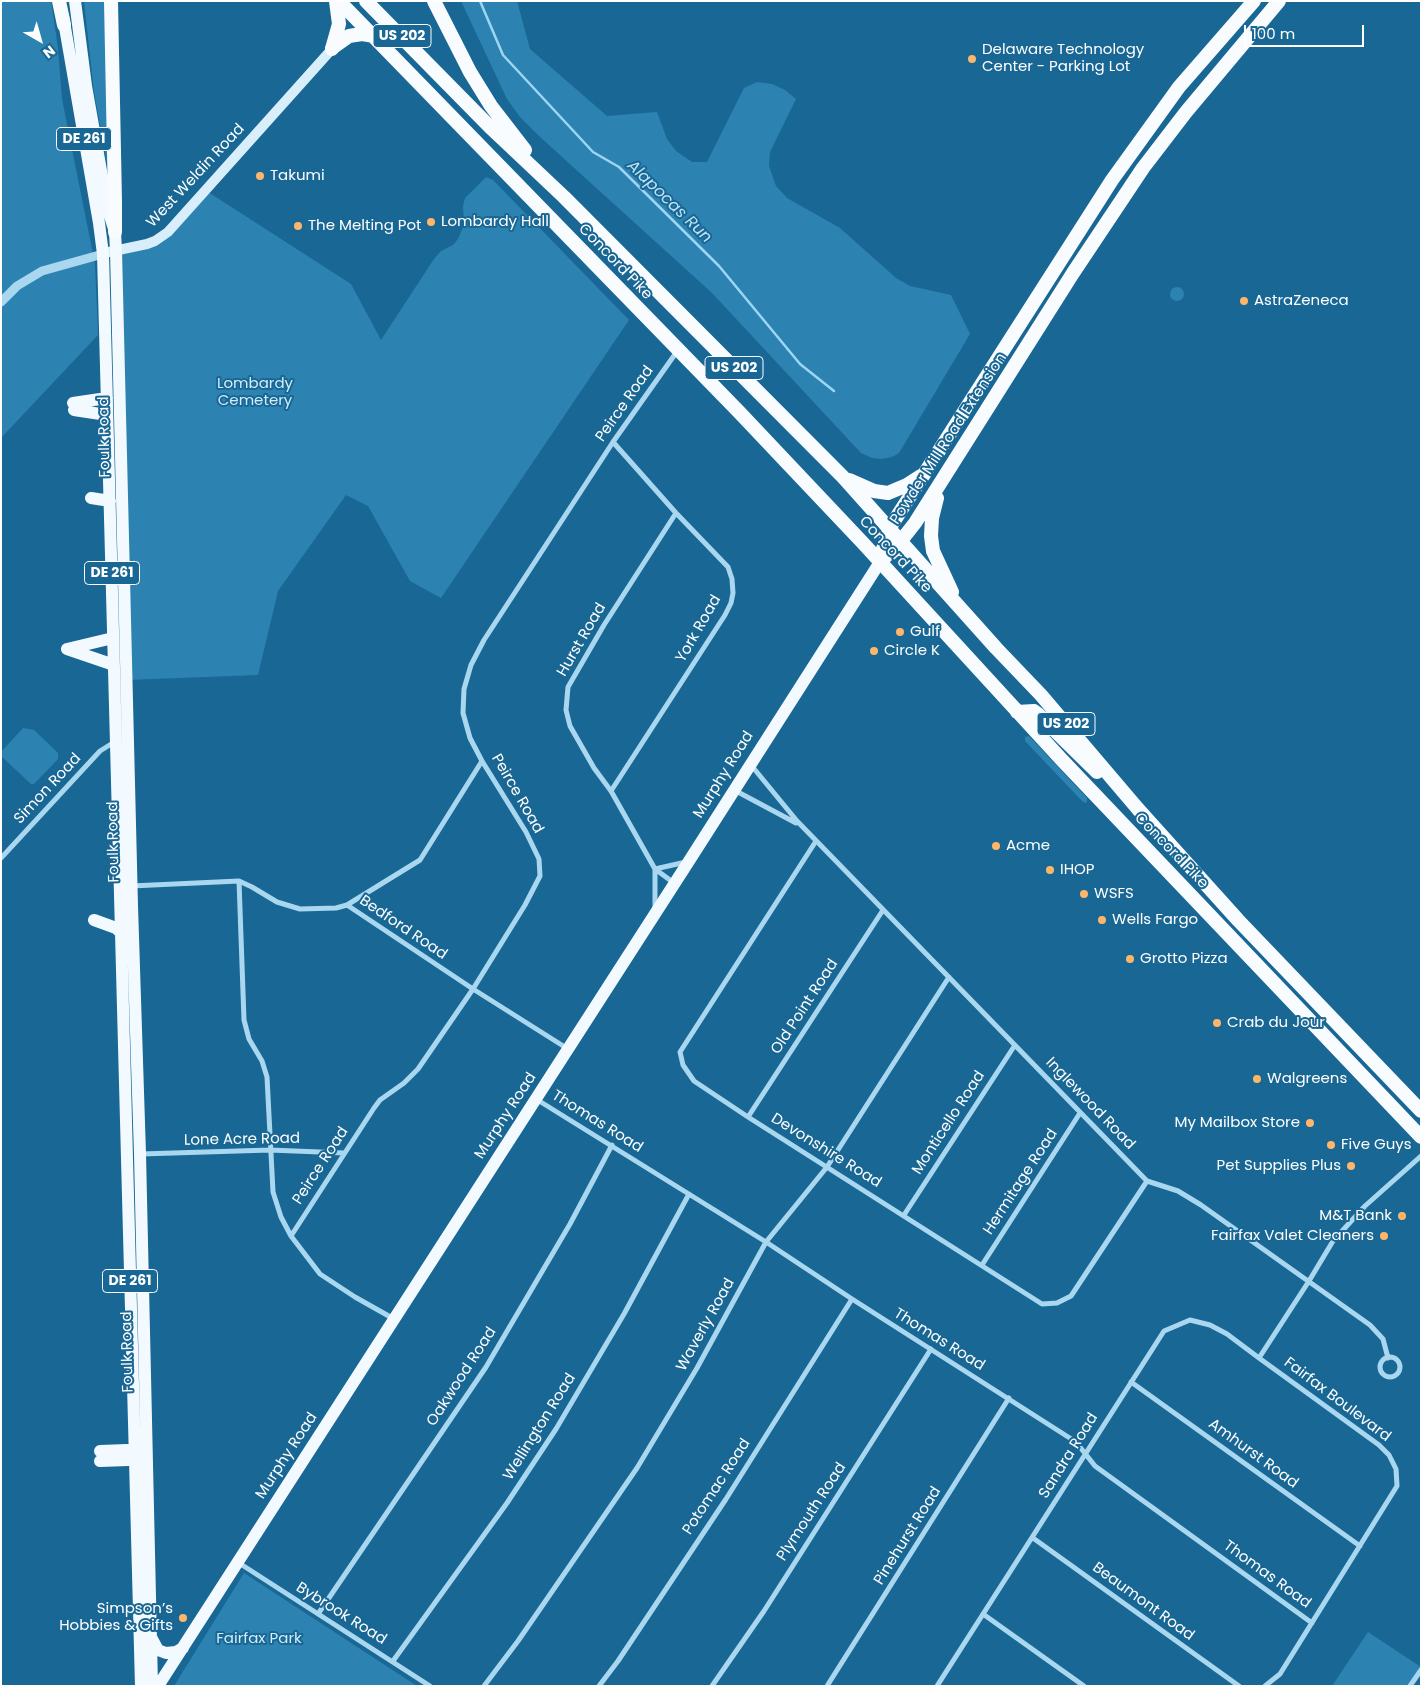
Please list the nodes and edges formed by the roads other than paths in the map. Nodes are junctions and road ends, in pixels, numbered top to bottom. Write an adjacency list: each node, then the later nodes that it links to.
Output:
1 (60, 1): 9 (highway)
2 (75, 1): 13 (main road, Foulk Road)
3 (111, 1): 13 (highway)
4 (337, 1): 10 (highway, Concord Pike / US 202); 11 (highway)
5 (366, 1): 12 (highway, Concord Pike / US 202)
6 (434, 1): 12 (highway)
7 (1254, 1): 21 (highway, Powder Mill Road Extension)
8 (1279, 1): 23 (highway, Powder Mill Road Extension)
9 (64, 25): 15 (main road, Foulk Road / DE 261)
10 (374, 36): 11 (highway); 17 (highway, Concord Pike / US 202)
11 (332, 49): 14 (main road, West Weldin Road)
12 (564, 197): 22 (highway, Concord Pike / US 202)
13 (115, 232): 14 (main road, Foulk Road / DE 261)
14 (116, 251): 15 (main road, West Weldin Road); 30 (main road, Foulk Road / DE 261)
15 (103, 254): 16 (street, West Weldin Road); 18 (main road, Foulk Road / DE 261)
16 (1, 302)
17 (678, 350): 20 (street, Peirce Road); 29 (highway, Concord Pike / US 202)
18 (107, 398): 19 (main road, Foulk Road / DE 261); 19 (main road)
19 (107, 416): 25 (main road, Foulk Road / DE 261)
20 (613, 442): 26 (street, York Road); 36 (street, Peirce Road)
21 (924, 475): 22 (highway); 27 (highway, Powder Mill Road Extension)
22 (843, 477): 27 (highway, Concord Pike / US 202)
23 (939, 486): 28 (highway, Powder Mill Road Extension); 31 (highway)
24 (91, 498): 25 (main road)
25 (110, 501): 30 (main road, Foulk Road / DE 261)
26 (676, 512): 39 (street, Hurst Road); 39 (street, York Road)
27 (889, 529): 28 (highway, Concord Pike / US 202); 29 (highway, Powder Mill Road Extension)
28 (900, 542): 29 (highway, Powder Mill Road Extension); 31 (highway, Concord Pike / US 202)
29 (880, 562): 34 (highway, Concord Pike / US 202); 37 (main road, Murphy Road)
30 (118, 570): 32 (main road, Foulk Road / DE 261); 50 (main road, Foulk Road / DE 261)
31 (958, 606): 40 (highway, Concord Pike / US 202)
32 (113, 638): 33 (main road, Foulk Road / DE 261); 33 (main road)
33 (114, 665): 35 (main road, Foulk Road / DE 261)
34 (1018, 712): 40 (highway); 65 (highway, Concord Pike / US 202)
35 (116, 740): 44 (street, Simon Road); 51 (main road, Foulk Road / DE 261)
36 (482, 761): 52 (street); 58 (street, Peirce Road)
37 (750, 764): 38 (main road, Murphy Road); 41 (street, Inglewood Road)
38 (734, 790): 41 (street, Inglewood Road); 46 (main road, Murphy Road)
39 (611, 792): 47 (street, Hurst Road)
40 (1138, 809): 62 (highway, Concord Pike / US 202)
41 (801, 826): 42 (street, Inglewood Road)
42 (816, 841): 53 (street, Inglewood Road); 64 (street, Devonshire Road)
43 (1, 848): 44 (street)
44 (7, 852): 45 (street, Simon Road)
45 (1, 858)
46 (689, 861): 47 (street); 49 (main road, Murphy Road)
47 (655, 868): 49 (street, Hurst Road); 54 (street)
48 (239, 881): 50 (street); 52 (street, Bedford Road); 67 (street)
49 (675, 884): 54 (main road, Murphy Road)
50 (132, 886): 51 (street); 69 (main road, Foulk Road / DE 261)
51 (120, 892): 56 (main road, Foulk Road / DE 261)
52 (347, 905): 58 (street, Bedford Road)
53 (883, 910): 57 (street, Inglewood Road); 64 (street, Old Point Road)
54 (655, 914): 60 (main road, Murphy Road)
55 (94, 920): 56 (main road)
56 (121, 933): 86 (main road, Foulk Road / DE 261)
57 (949, 977): 59 (street, Inglewood Road); 71 (street, Waverly Road)
58 (473, 989): 60 (street, Bedford Road); 68 (street, Peirce Road)
59 (1015, 1045): 63 (street, Inglewood Road); 74 (street, Monticello Road)
60 (568, 1049): 61 (main road, Murphy Road)
61 (536, 1099): 66 (street, Thomas Road); 80 (main road, Murphy Road)
62 (1421, 1111)
63 (1080, 1113): 72 (street, Inglewood Road); 77 (street, Hermitage Road)
64 (748, 1117): 71 (street, Devonshire Road)
65 (1421, 1137)
66 (612, 1145): 73 (street, Thomas Road); 92 (street, Oakwood Road)
67 (270, 1150): 68 (street, Lone Acre Road); 69 (street, Lone Acre Road); 75 (street)
68 (344, 1153): 75 (street, Peirce Road)
69 (140, 1154): 86 (main road, Foulk Road / DE 261)
70 (1421, 1156): 78 (street)
71 (827, 1167): 74 (street, Devonshire Road); 76 (street, Waverly Road)
72 (1147, 1181): 77 (street, Devonshire Road); 78 (street, Inglewood Road)
73 (689, 1194): 76 (street, Thomas Road); 97 (street, Wellington Road)
74 (904, 1215): 77 (street, Devonshire Road)
75 (291, 1236): 80 (street)
76 (766, 1242): 79 (street, Thomas Road); 103 (street, Waverly Road)
77 (982, 1265)
78 (1309, 1282): 82 (street); 83 (street, Inglewood Road)
79 (852, 1300): 81 (street, Thomas Road); 104 (street, Potomac Road)
80 (394, 1319): 91 (main road, Murphy Road)
81 (931, 1349): 85 (street, Thomas Road); 105 (street, Plymouth Road)
82 (1259, 1358): 84 (street, Sandra Road); 90 (street, Fairfax Boulevard)
83 (1388, 1358)
84 (1131, 1382): 87 (street, Sandra Road); 90 (street, Amhurst Road)
85 (1009, 1398): 87 (street, Thomas Road); 106 (street, Pinehurst Road)
86 (138, 1455): 88 (main road); 95 (main road, Foulk Road / DE 261); 99 (main road, Foulk Road / DE 261)
87 (1085, 1455): 89 (street, Sandra Road); 94 (street, Thomas Road)
88 (100, 1456)
89 (1032, 1538): 93 (street, Sandra Road); 109 (street, Beaumont Road)
90 (1360, 1546): 94 (street, Fairfax Boulevard)
91 (238, 1563): 92 (street, Bybrook Road); 96 (main road, Murphy Road)
92 (318, 1614): 97 (street, Bybrook Road)
93 (983, 1614): 107 (street, Sandra Road); 108 (street)
94 (1312, 1623): 110 (street, Fairfax Boulevard)
95 (151, 1638): 96 (main road); 100 (main road, Foulk Road / DE 261)
96 (183, 1648): 101 (main road, Murphy Road)
97 (393, 1661): 102 (street, Bybrook Road)
98 (1421, 1670): 111 (street)
99 (141, 1686)
100 (152, 1686)
101 (158, 1686)
102 (430, 1686)
103 (484, 1686)
104 (599, 1686)
105 (712, 1686)
106 (827, 1686)
107 (938, 1686)
108 (1084, 1686)
109 (1239, 1686)
110 (1265, 1686)
111 (1410, 1686)

